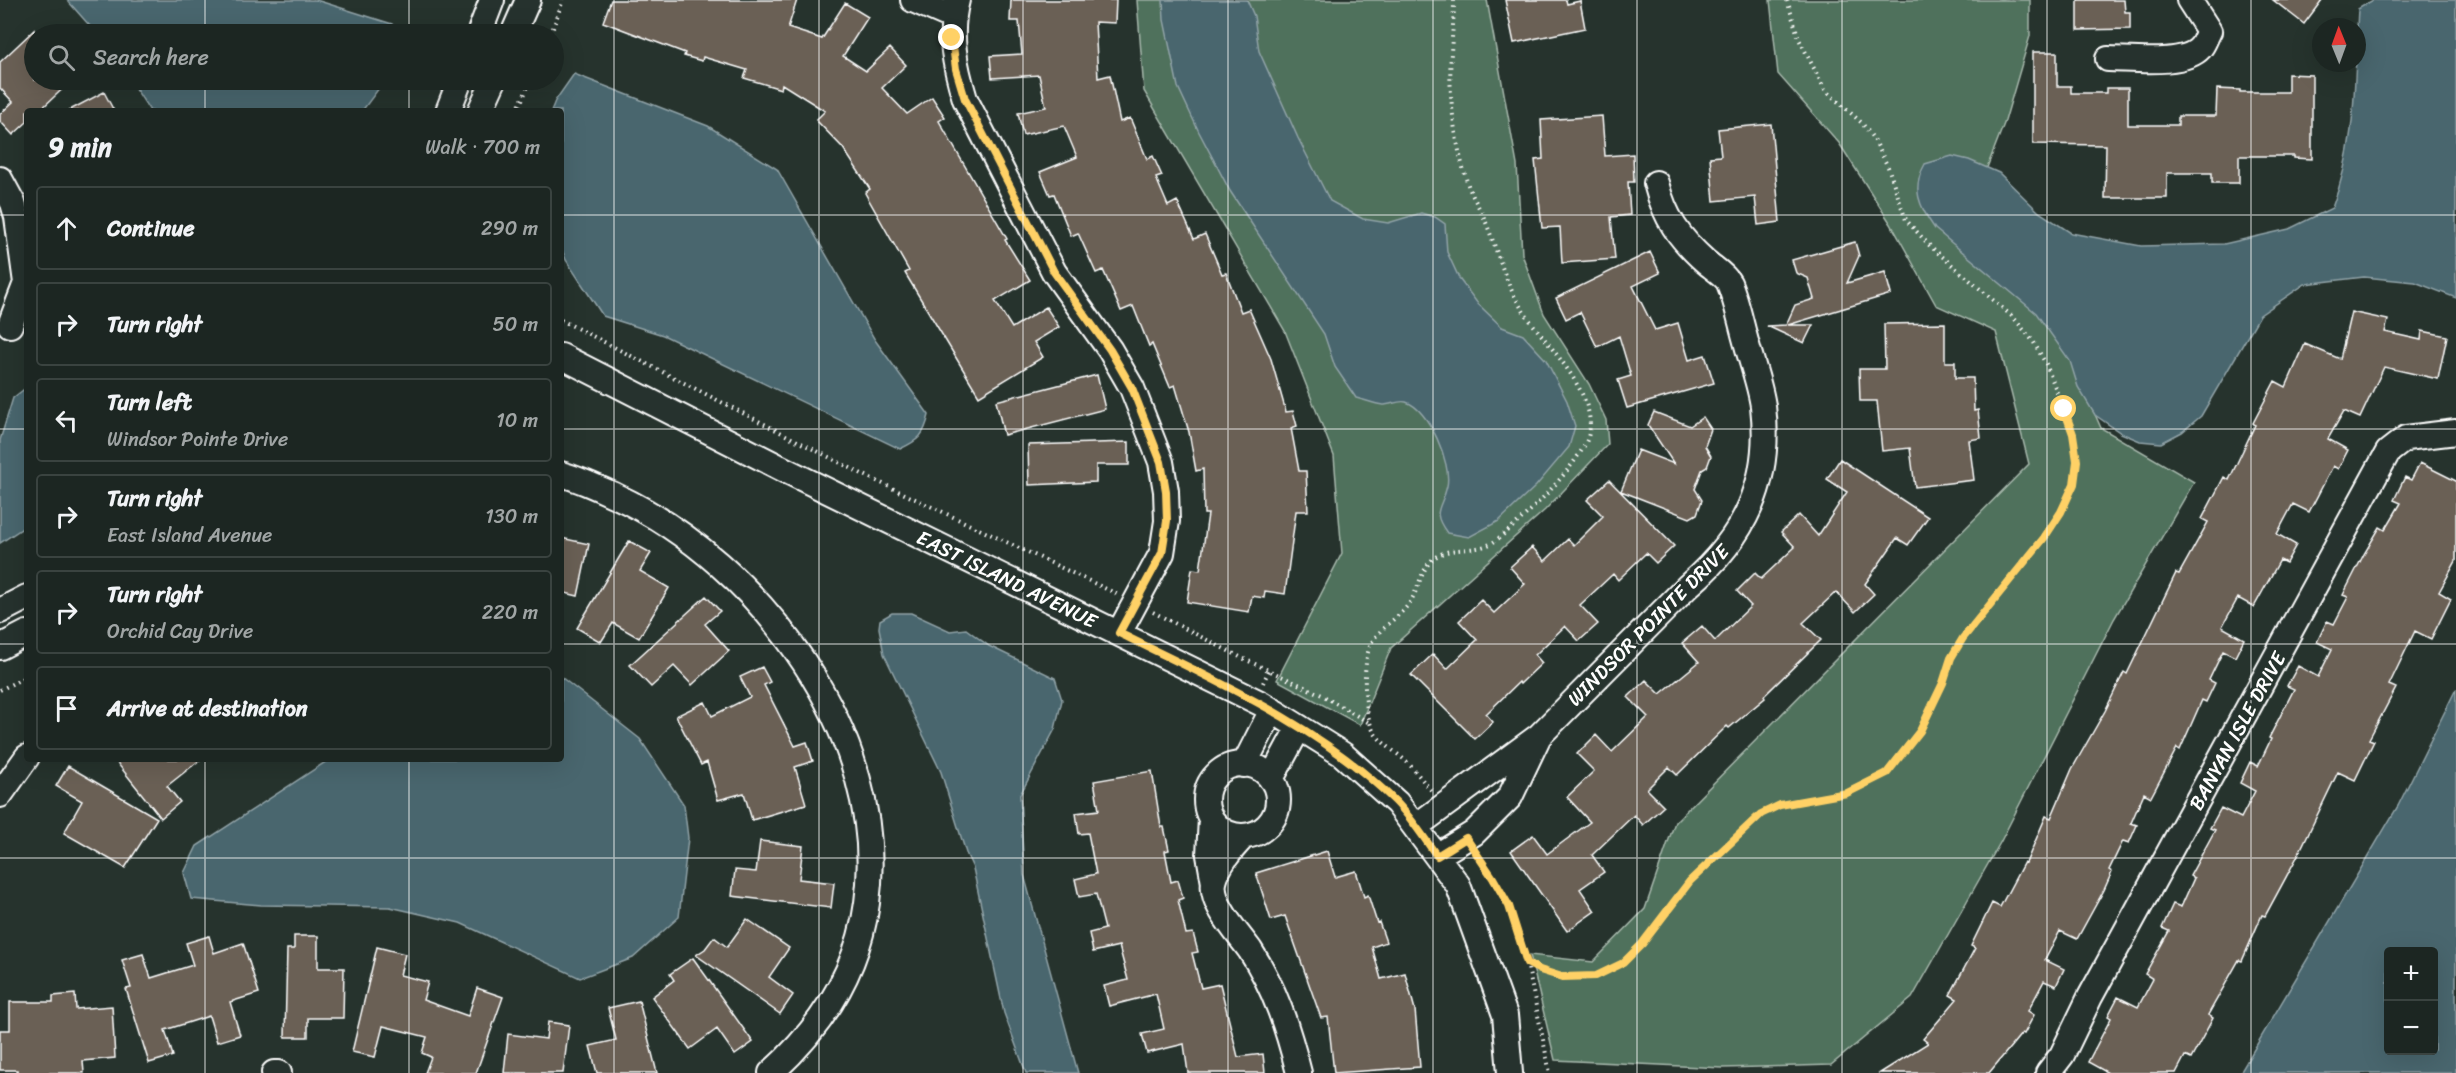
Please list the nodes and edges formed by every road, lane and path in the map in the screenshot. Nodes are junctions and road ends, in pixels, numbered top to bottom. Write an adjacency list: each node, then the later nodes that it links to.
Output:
1 (492, 0): 9 (street)
2 (528, 0): 10 (street)
3 (563, 0): 11 (path)
4 (913, 0): 8 (street)
5 (1454, 0): 38 (path)
6 (1787, 0): 52 (path)
7 (2189, 0): 12 (street)
8 (955, 8): 32 (street)
9 (482, 24)
10 (517, 24)
11 (554, 24)
12 (2108, 59)
13 (456, 90): 16 (street)
14 (489, 90): 17 (street)
15 (526, 90): 18 (path)
16 (449, 108)
17 (481, 108)
18 (518, 108)
19 (0, 179): 21 (street)
20 (1656, 183): 40 (street, WINDSOR POINTE DRIVE)
21 (24, 268)
22 (24, 288): 24 (street)
23 (564, 322): 28 (path)
24 (10, 325)
25 (564, 358): 32 (street, EAST ISLAND AVENUE)
26 (2456, 432): 59 (street, BANYAN ISLE DRIVE)
27 (564, 475): 55 (street)
28 (1120, 595)
29 (24, 599): 30 (street)
30 (0, 611)
31 (1158, 614): 38 (path)
32 (1119, 633): 37 (street, EAST ISLAND AVENUE)
33 (24, 635): 34 (street)
34 (0, 648)
35 (24, 678): 36 (path)
36 (0, 690)
37 (1272, 710): 39 (street, EAST ISLAND AVENUE); 42 (street)
38 (1371, 724): 45 (path)
39 (1299, 727): 43 (street); 47 (street, EAST ISLAND AVENUE)
40 (1539, 736): 45 (street, WINDSOR POINTE DRIVE); 49 (street, WINDSOR POINTE DRIVE)
41 (24, 761): 44 (street)
42 (1244, 765): 43 (street); 46 (street)
43 (1271, 779): 48 (street)
44 (0, 795)
45 (1444, 806): 47 (street, WINDSOR POINTE DRIVE)
46 (1210, 818): 48 (street); 51 (street)
47 (1415, 827): 50 (street, EAST ISLAND AVENUE)
48 (1244, 836): 51 (street)
49 (1466, 838): 50 (street, WINDSOR POINTE DRIVE); 52 (path)
50 (1437, 856): 57 (street, EAST ISLAND AVENUE)
51 (1214, 883): 56 (street)
52 (1527, 963): 58 (path)
53 (274, 1073): 54 (street)
54 (279, 1073)
55 (771, 1073)
56 (1299, 1073)
57 (1510, 1073)
58 (1550, 1073)
59 (2048, 1073)

